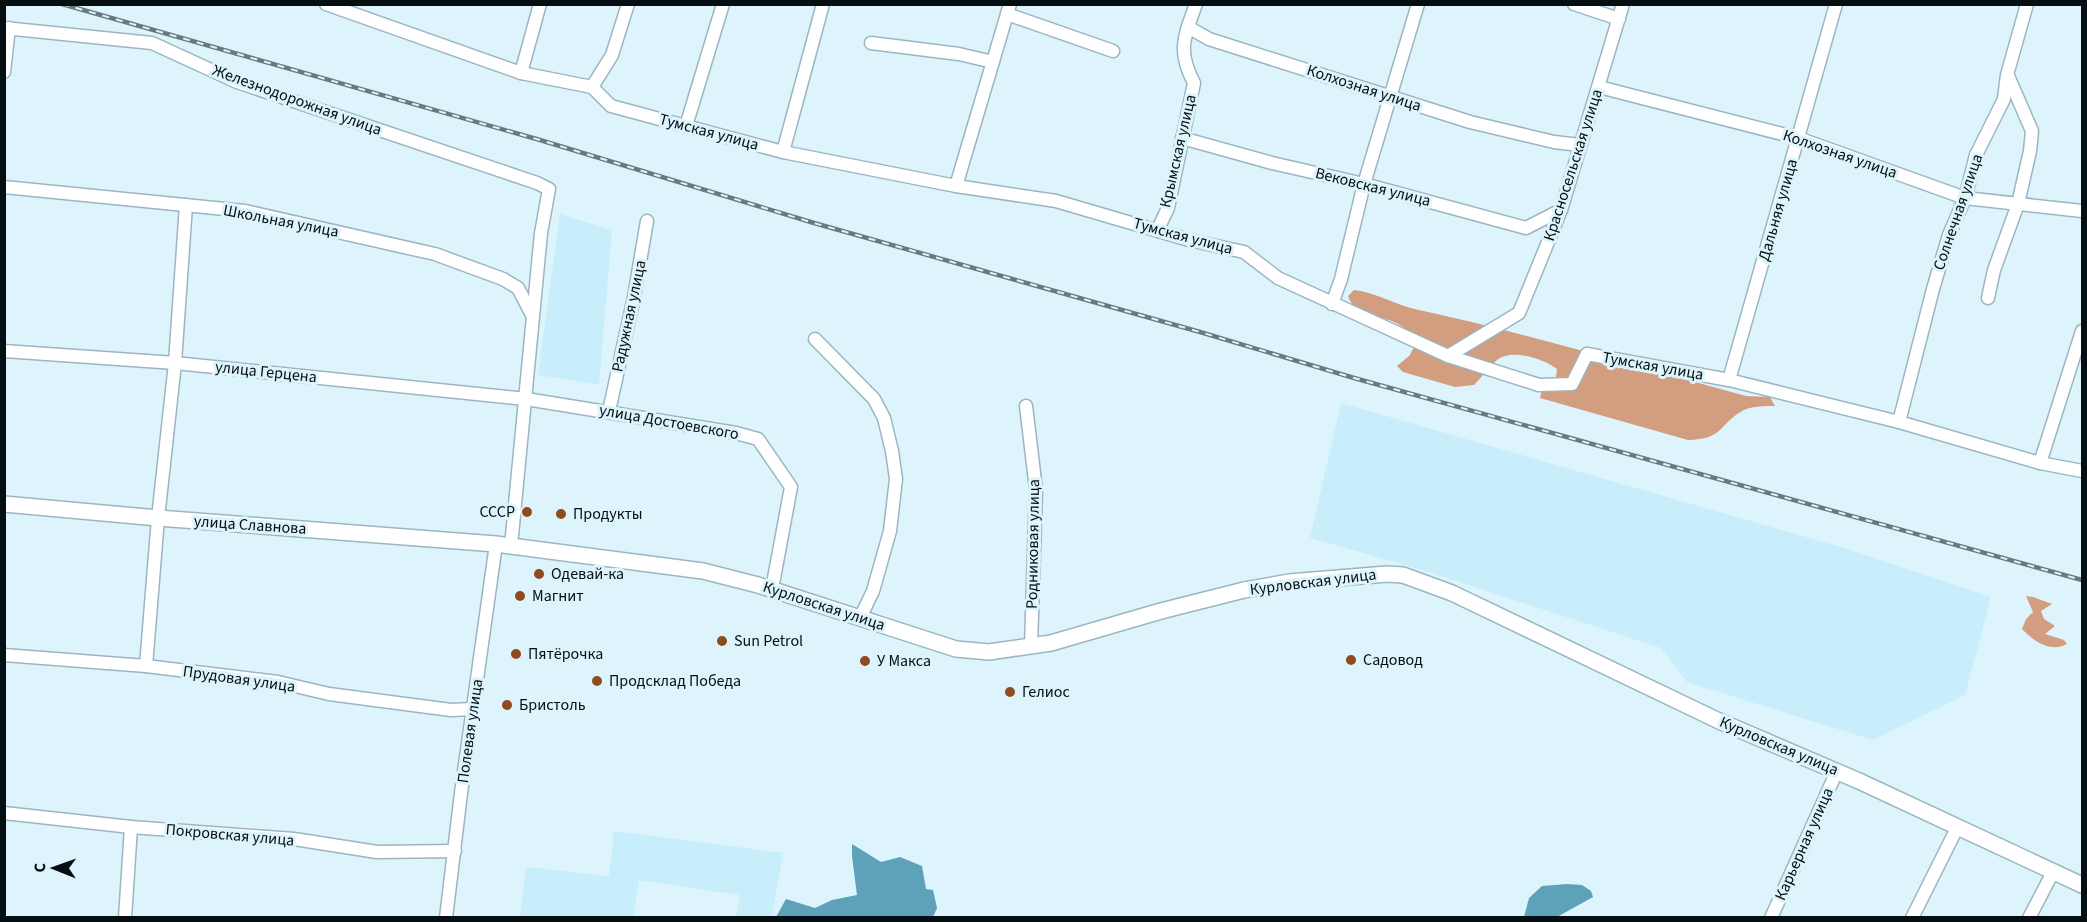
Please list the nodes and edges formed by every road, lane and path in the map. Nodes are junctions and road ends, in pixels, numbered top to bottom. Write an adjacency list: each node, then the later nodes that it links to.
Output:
1 (326, 4): 20 (street)
2 (540, 4): 20 (street)
3 (628, 4): 22 (street)
4 (723, 4): 25 (street)
5 (824, 4): 29 (street)
6 (1196, 4): 14 (street, Крымская улица)
7 (1418, 4): 24 (street)
8 (1574, 4): 13 (street)
9 (1623, 4): 13 (street, Красносельская улица)
10 (1836, 4): 27 (street, Дальняя улица)
11 (2027, 4): 21 (street, Солнечная улица)
12 (1009, 9): 17 (street); 18 (street)
13 (1618, 19): 23 (street, Красносельская улица)
14 (1188, 27): 24 (street, Колхозная улица); 26 (street, Крымская улица)
15 (7, 28): 19 (street); 33 (street, Железнодорожная улица)
16 (871, 43): 18 (street)
17 (1113, 51)
18 (993, 62): 31 (street)
19 (4, 72)
20 (521, 73): 22 (street)
21 (2007, 75): 34 (street, Солнечная улица); 35 (street)
22 (592, 87): 25 (street, Тумская улица)
23 (1599, 87): 27 (street, Колхозная улица); 28 (street, Красносельская улица)
24 (1391, 96): 28 (street, Колхозная улица); 30 (street)
25 (686, 126): 29 (street, Тумская улица)
26 (1182, 138): 30 (street, Вековская улица); 40 (street, Крымская улица)
27 (1798, 138): 34 (street, Колхозная улица); 49 (street, Дальняя улица)
28 (1580, 145): 37 (street, Красносельская улица)
29 (783, 152): 31 (street, Тумская улица)
30 (1364, 184): 37 (street, Вековская улица); 42 (street)
31 (956, 186): 40 (street, Тумская улица)
32 (4, 187): 36 (street, Школьная улица)
33 (549, 189): 43 (street, Полевая улица)
34 (1965, 198): 35 (street, Колхозная улица); 53 (street, Солнечная улица)
35 (2018, 204): 38 (street, Колхозная улица); 41 (street)
36 (186, 205): 43 (street, Школьная улица); 48 (street)
37 (1562, 210): 47 (street, Красносельская улица)
38 (2082, 211)
39 (647, 221): 52 (street, Радужная улица)
40 (1158, 229): 42 (street, Тумская улица)
41 (1988, 298)
42 (1332, 304): 47 (street, Тумская улица)
43 (532, 315): 50 (street, Полевая улица)
44 (2082, 331): 54 (street)
45 (815, 339): 60 (street)
46 (4, 351): 48 (street, улица Герцена)
47 (1448, 356): 49 (street, Тумская улица)
48 (175, 363): 50 (street, улица Герцена); 57 (street)
49 (1729, 380): 53 (street, Тумская улица)
50 (526, 399): 52 (street, улица Достоевского); 58 (street, Полевая улица)
51 (1026, 406): 61 (street, Родниковая улица)
52 (609, 411): 59 (street, улица Достоевского)
53 (1899, 422): 54 (street, Тумская улица)
54 (2040, 463): 55 (street, Тумская улица)
55 (2082, 471)
56 (4, 504): 57 (main road, улица Славнова)
57 (158, 518): 58 (main road, улица Славнова); 63 (street)
58 (504, 545): 59 (main road, Курловская улица); 64 (street, Полевая улица)
59 (772, 589): 60 (main road, Курловская улица)
60 (861, 616): 61 (main road, Курловская улица)
61 (1031, 646): 65 (main road, Курловская улица)
62 (4, 655): 63 (street, Прудовая улица)
63 (147, 666): 64 (street, Прудовая улица)
64 (473, 709): 69 (street, Полевая улица)
65 (1837, 771): 68 (main road, Курловская улица); 74 (street, Карьерная улица)
66 (4, 813): 67 (street, Покровская улица)
67 (131, 827): 69 (street, Покровская улица); 72 (street)
68 (1957, 828): 70 (main road, Курловская улица); 75 (street)
69 (455, 851): 73 (street, Полевая улица)
70 (2053, 872): 71 (main road, Курловская улица); 76 (street)
71 (2082, 885)
72 (125, 918)
73 (446, 918)
74 (1771, 918)
75 (1912, 918)
76 (2029, 918)

